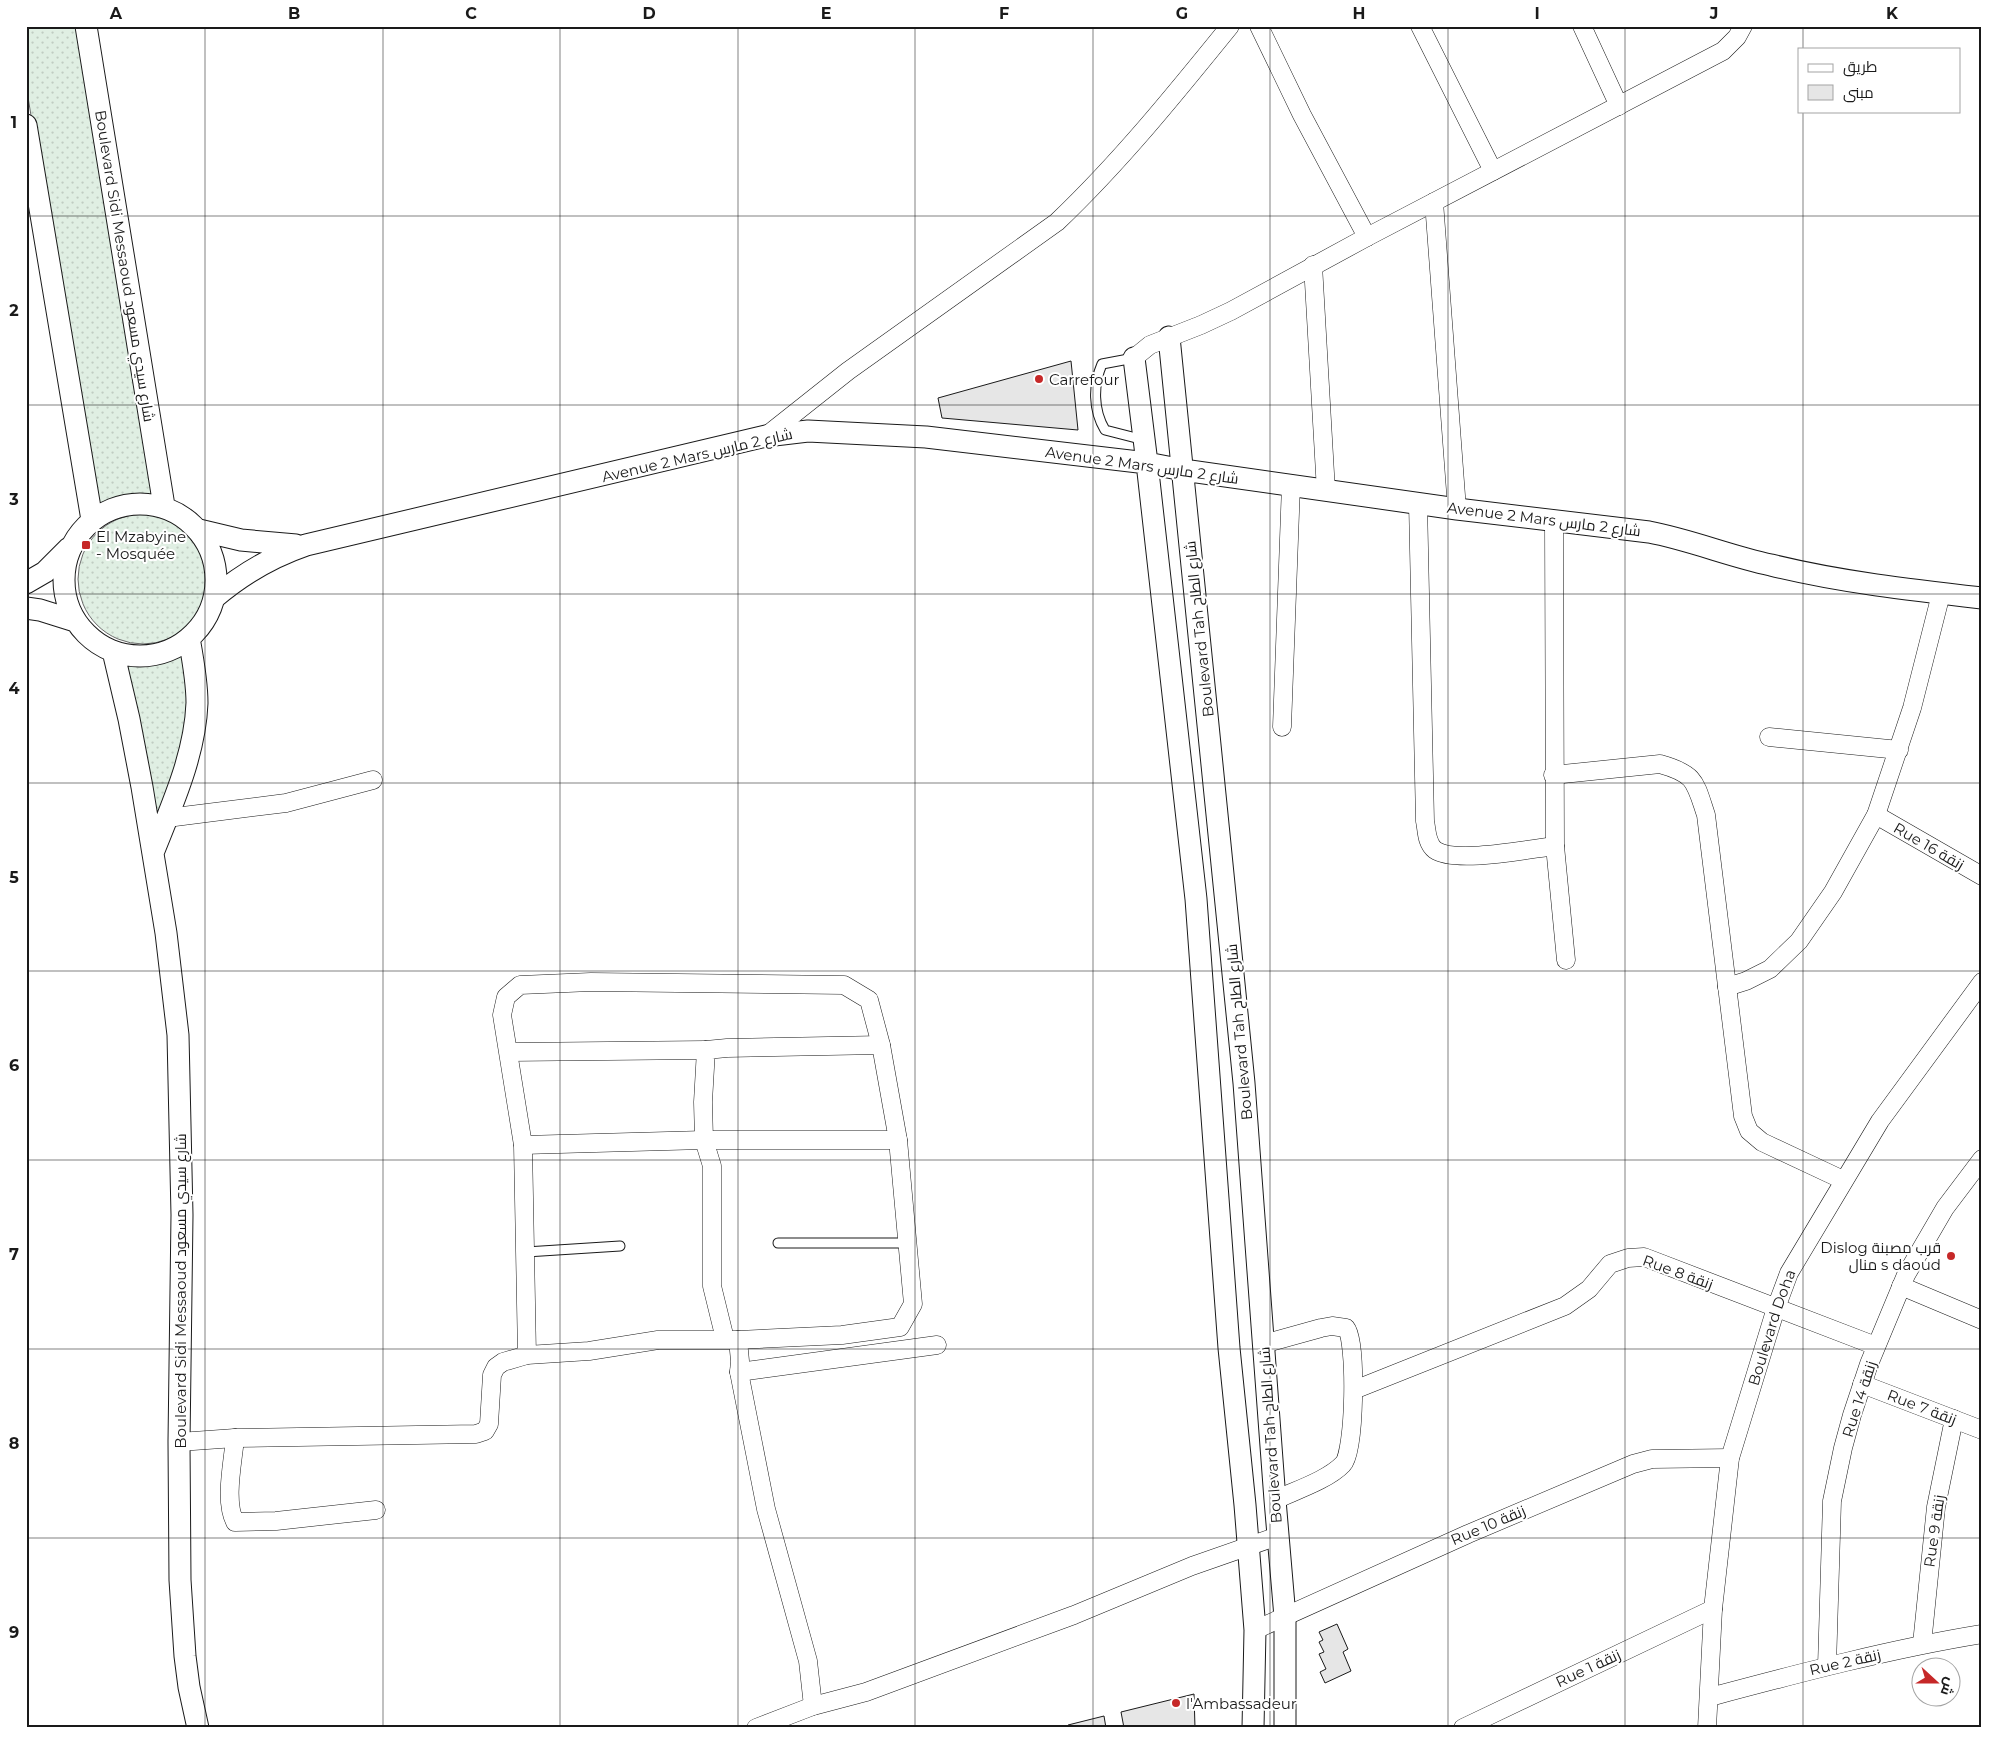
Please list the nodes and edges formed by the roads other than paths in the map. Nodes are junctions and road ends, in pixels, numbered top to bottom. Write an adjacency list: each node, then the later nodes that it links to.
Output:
1 (86, 26): 22 (street, Boulevard Sidi Messaoud شارع سيدي مسعود)
2 (1230, 26): 15 (street)
3 (1259, 26): 11 (street)
4 (1420, 26): 9 (street)
5 (1582, 26): 7 (street)
6 (1743, 26): 7 (street)
7 (1619, 106): 9 (street)
8 (26, 125): 24 (street)
9 (1493, 171): 10 (street)
10 (1434, 202): 11 (street); 23 (street)
11 (1367, 237): 12 (street)
12 (1313, 265): 13 (street); 20 (street)
13 (1169, 337): 14 (street); 18 (street, Boulevard Tah شارع الطاح)
14 (1134, 358): 16 (street, Boulevard Tah شارع الطاح); 16 (lane)
15 (766, 436): 17 (street, Avenue 2 Mars شارع 2 مارس); 27 (street, Avenue 2 Mars شارع 2 مارس)
16 (1144, 440): 17 (street, Boulevard Tah شارع الطاح)
17 (1147, 463): 18 (street, Avenue 2 Mars شارع 2 مارس); 81 (street, Boulevard Tah شارع الطاح)
18 (1183, 470): 19 (street, Avenue 2 Mars شارع 2 مارس); 66 (street, Boulevard Tah شارع الطاح)
19 (1291, 485): 20 (street, Avenue 2 Mars شارع 2 مارس); 37 (street)
20 (1326, 491): 21 (street, Avenue 2 Mars شارع 2 مارس)
21 (1418, 503): 23 (street, Avenue 2 Mars شارع 2 مارس); 44 (street)
22 (164, 506): 24 (street); 26 (street)
23 (1457, 509): 25 (street, Avenue 2 Mars شارع 2 مارس)
24 (92, 520): 28 (street)
25 (1554, 521): 30 (street, Avenue 2 Mars شارع 2 مارس); 40 (street)
26 (199, 530): 27 (street, Avenue 2 Mars شارع 2 مارس); 31 (street)
27 (306, 545): 31 (street, Avenue 2 Mars شارع 2 مارس)
28 (71, 546): 29 (street); 34 (street)
29 (26, 583)
30 (1941, 594): 32 (street, Avenue 2 Mars شارع 2 مارس); 39 (street)
31 (214, 598): 35 (street)
32 (1982, 598)
33 (26, 608): 34 (street)
34 (75, 621): 36 (street)
35 (189, 638): 36 (street); 43 (street)
36 (113, 651): 45 (street, Boulevard Sidi Messaoud شارع سيدي مسعود)
37 (1282, 727)
38 (1769, 737): 39 (street)
39 (1899, 750): 42 (street)
40 (1554, 775): 44 (street); 49 (street)
41 (373, 780): 43 (street)
42 (1876, 816): 46 (street, Rue 16 زنقة); 49 (street)
43 (167, 818): 45 (street)
44 (1555, 846): 47 (street)
45 (152, 856): 76 (street, Boulevard Sidi Messaoud شارع سيدي مسعود)
46 (1982, 876)
47 (1566, 960)
48 (1982, 982): 57 (street, Boulevard Doha)
49 (1727, 987): 57 (street)
50 (881, 1046): 51 (street); 52 (street); 54 (street)
51 (706, 1050): 52 (street); 53 (street)
52 (509, 1052): 55 (street)
53 (704, 1140): 54 (street); 55 (street); 65 (street)
54 (898, 1140): 58 (street)
55 (524, 1145): 61 (street)
56 (1982, 1159): 62 (street, Rue 14 زنقة)
57 (1843, 1180): 63 (street, Boulevard Doha)
58 (908, 1242): 59 (lane); 65 (street)
59 (778, 1243)
60 (620, 1246): 61 (lane)
61 (526, 1252): 69 (street)
62 (1900, 1286): 64 (street); 68 (street, Rue 14 زنقة)
63 (1776, 1308): 68 (street, Rue 8 زنقة); 72 (street, Rue 8 زنقة); 77 (street, Boulevard Doha)
64 (1982, 1320)
65 (732, 1340): 69 (street); 70 (street)
66 (1263, 1344): 72 (street); 78 (street, Boulevard Tah شارع الطاح)
67 (936, 1346): 70 (street)
68 (1876, 1346): 71 (street, Rue 14 زنقة)
69 (527, 1355): 75 (street)
70 (739, 1372): 89 (street)
71 (1862, 1384): 73 (street, Rue 7 زنقة); 87 (street, Rue 14 زنقة)
72 (1354, 1390): 78 (street)
73 (1954, 1419): 74 (street, Rue 7 زنقة); 86 (street, Rue 9 زنقة)
74 (1982, 1430)
75 (235, 1438): 76 (street); 79 (street)
76 (179, 1442): 91 (street, Boulevard Sidi Messaoud شارع سيدي مسعود)
77 (1730, 1458): 82 (street, Boulevard Doha); 83 (street, Rue 10 زنقة)
78 (1275, 1500): 80 (street, Boulevard Tah شارع الطاح)
79 (376, 1510)
80 (1278, 1536): 81 (street); 83 (street, Boulevard Tah شارع الطاح)
81 (1249, 1546): 84 (street, Boulevard Tah شارع الطاح); 89 (street)
82 (1713, 1609): 88 (street, Boulevard Doha); 94 (street, Rue 1 زنقة)
83 (1285, 1617): 84 (street, Rue 10 زنقة); 93 (street, Boulevard Tah شارع الطاح)
84 (1255, 1630): 92 (street, Boulevard Tah شارع الطاح)
85 (1982, 1634): 86 (street, Rue 2 زنقة)
86 (1922, 1644): 87 (street, Rue 2 زنقة)
87 (1826, 1666): 88 (street, Rue 2 زنقة)
88 (1710, 1697): 95 (street, Boulevard Doha)
89 (813, 1706): 90 (street)
90 (762, 1727)
91 (198, 1728)
92 (1253, 1728)
93 (1285, 1728)
94 (1463, 1728)
95 (1707, 1728)

